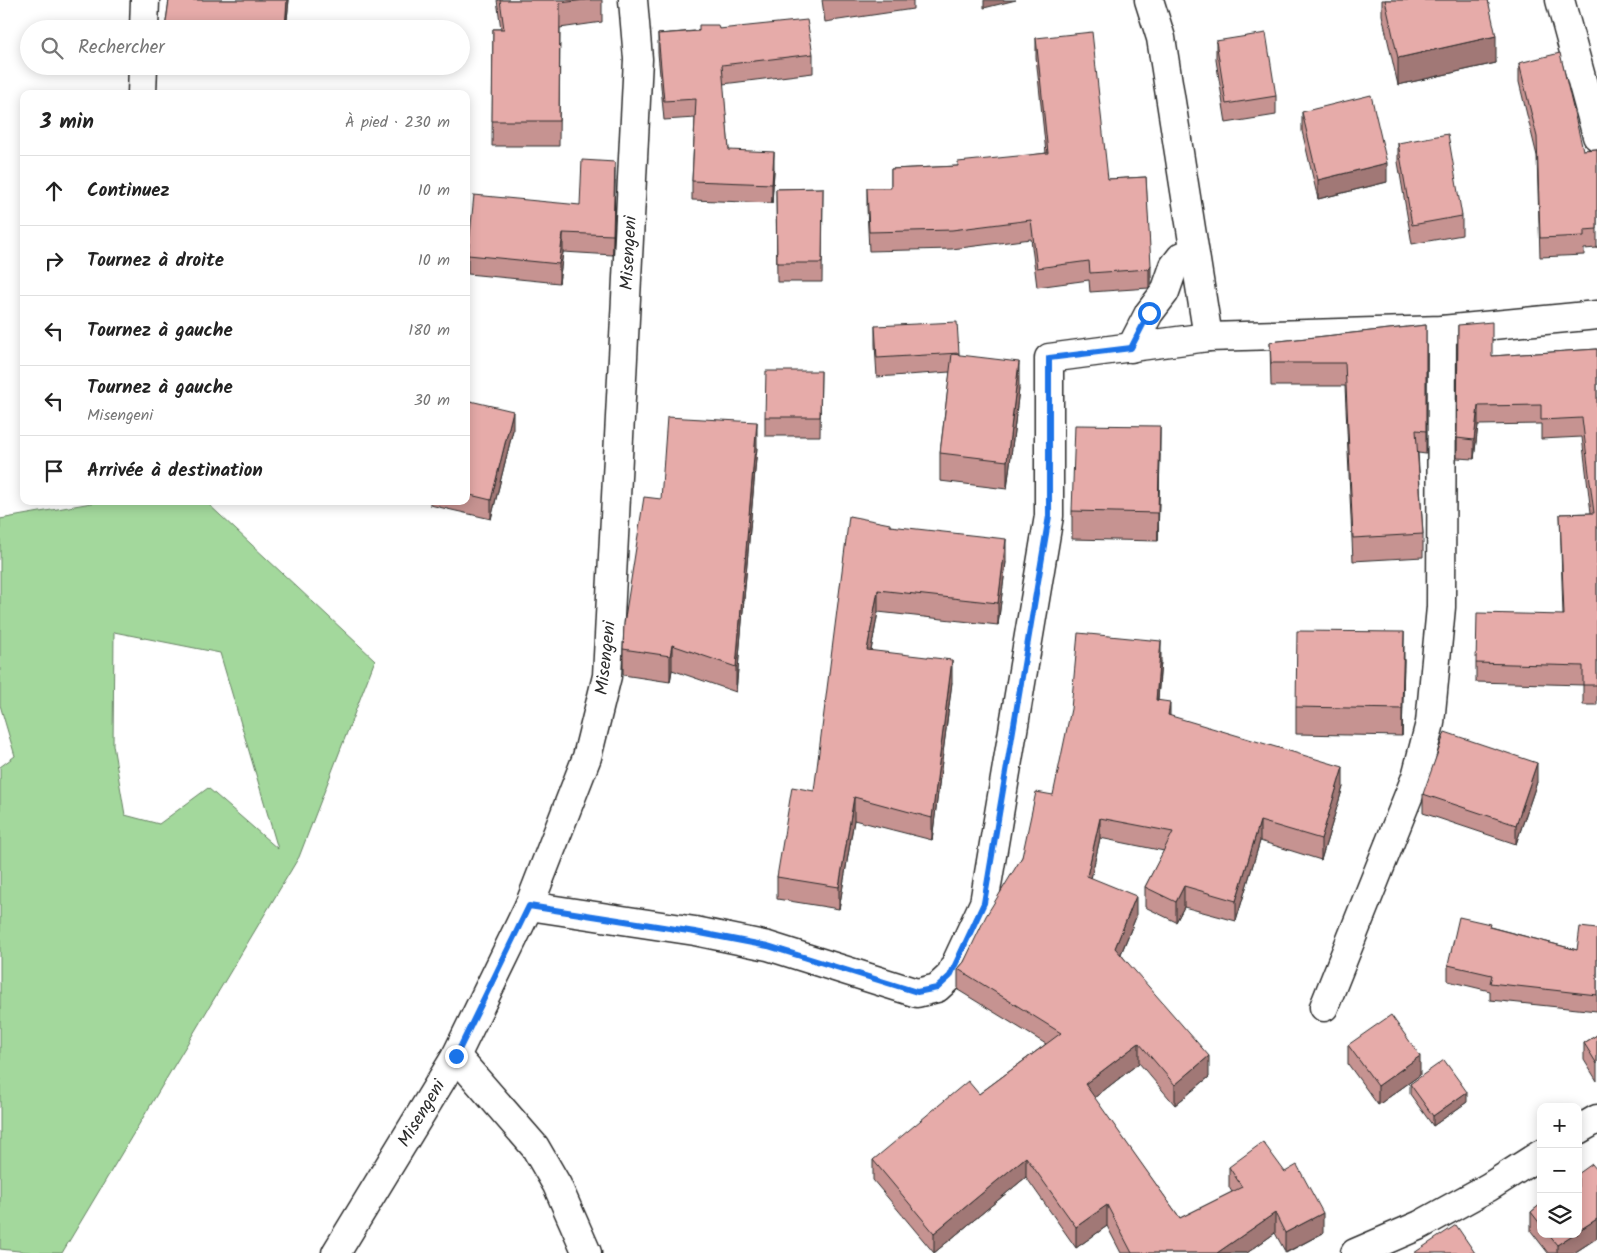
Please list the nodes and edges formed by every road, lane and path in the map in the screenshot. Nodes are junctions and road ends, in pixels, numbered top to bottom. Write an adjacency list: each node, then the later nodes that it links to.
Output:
1 (145, 0): 5 (street)
2 (633, 0): 14 (street, Misengeni)
3 (1149, 0): 9 (street)
4 (1560, 0): 8 (street)
5 (144, 20)
6 (143, 75): 7 (street)
7 (142, 90)
8 (1597, 136)
9 (1194, 251): 12 (street); 13 (street)
10 (1597, 315): 11 (street)
11 (1442, 330): 12 (street); 15 (street)
12 (1208, 337): 13 (street)
13 (1131, 348): 14 (street)
14 (529, 906): 16 (street, Misengeni)
15 (1324, 1007)
16 (456, 1056): 20 (street, Misengeni); 21 (street)
17 (1597, 1119): 18 (street)
18 (1582, 1128)
19 (1537, 1157): 22 (street)
20 (336, 1253)
21 (587, 1253)
22 (1355, 1253)

